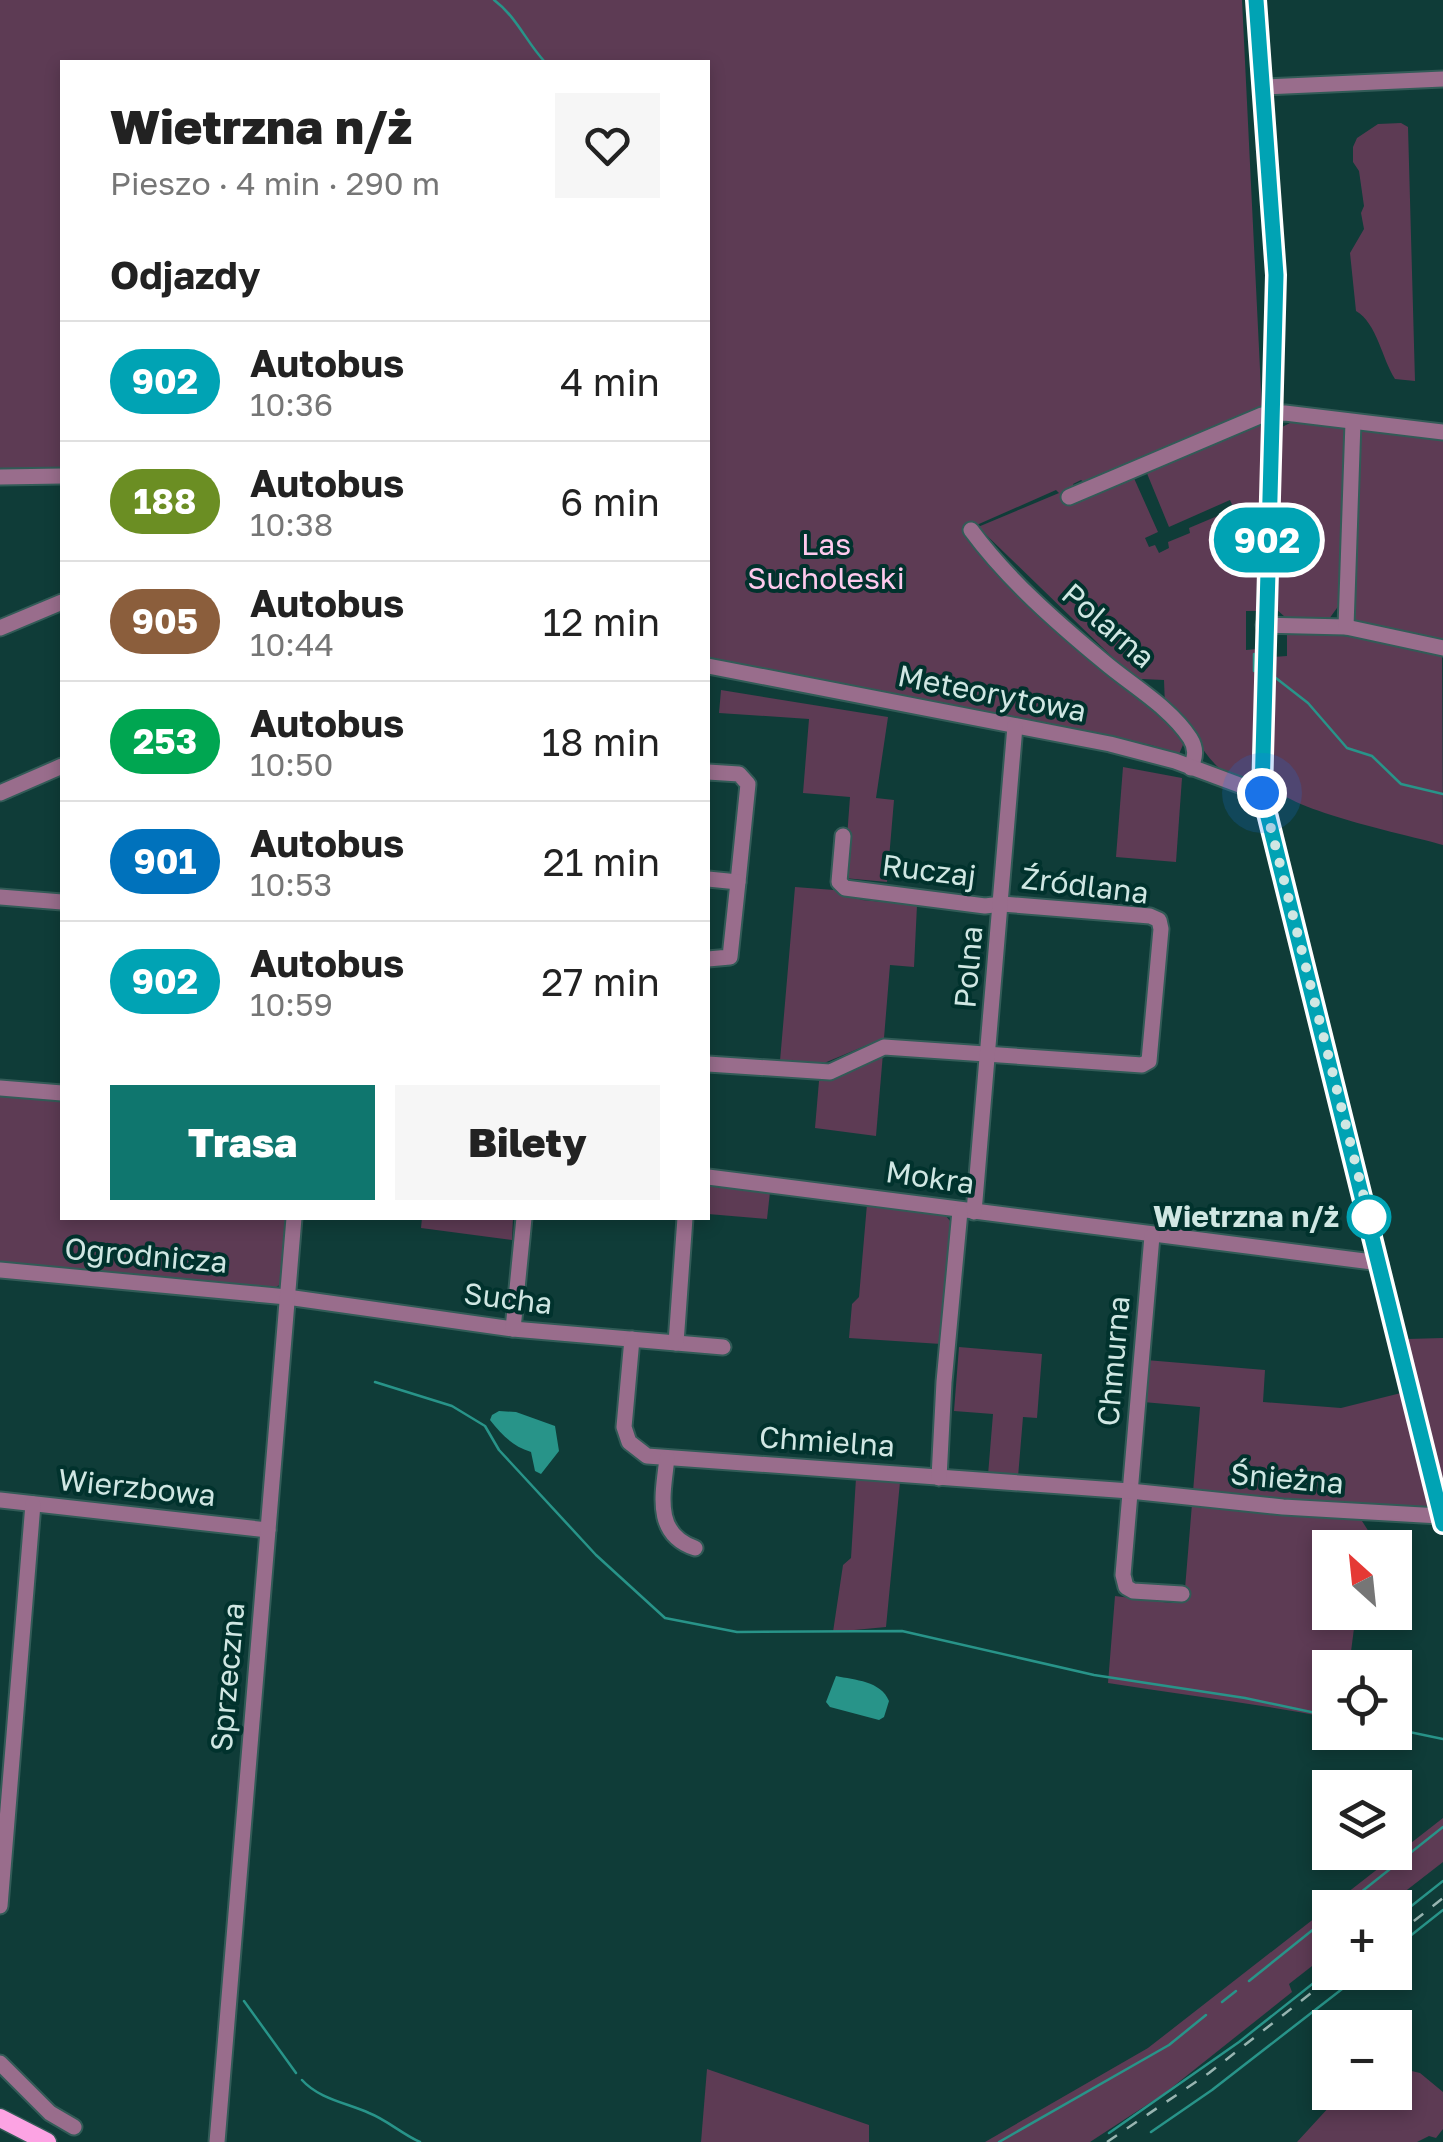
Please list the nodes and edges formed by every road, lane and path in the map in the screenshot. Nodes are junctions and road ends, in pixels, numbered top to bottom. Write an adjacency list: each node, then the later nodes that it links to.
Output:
1 (1256, 0): 3 (street)
2 (1443, 79): 3 (street)
3 (1262, 87): 4 (street)
4 (1273, 413): 5 (street); 9 (street); 12 (street)
5 (1352, 422): 6 (street); 13 (street)
6 (1443, 432)
7 (60, 476): 8 (street)
8 (0, 477)
9 (1069, 497)
10 (971, 530): 19 (street, Polarna)
11 (60, 603): 14 (street)
12 (1264, 625): 13 (street); 22 (street)
13 (1346, 627): 15 (street)
14 (0, 628)
15 (1443, 648)
16 (710, 666): 17 (street, Meteorytowa)
17 (1015, 726): 19 (street, Meteorytowa); 28 (street, Polna)
18 (60, 767): 21 (street)
19 (1191, 768): 22 (street, Meteorytowa)
20 (710, 772): 25 (street)
21 (0, 792)
22 (1262, 793): 40 (street)
23 (843, 836): 28 (street, Ruczaj)
24 (710, 879): 25 (street)
25 (738, 882): 29 (street)
26 (0, 897): 27 (street)
27 (60, 902)
28 (1002, 904): 30 (street, Polna); 30 (street, Źródlana)
29 (710, 959)
30 (988, 1054): 31 (street); 35 (street, Polna)
31 (710, 1064)
32 (0, 1088): 33 (street)
33 (60, 1093)
34 (710, 1177): 35 (street, Mokra)
35 (967, 1212): 39 (street, Mokra); 48 (street, Polna)
36 (294, 1220): 42 (street, Sprzeczna)
37 (524, 1220): 43 (street)
38 (684, 1220): 45 (street)
39 (1148, 1236): 40 (street, Mokra); 49 (street, Chmurna)
40 (1380, 1264): 52 (street)
41 (0, 1270): 42 (street, Ogrodnicza)
42 (288, 1297): 43 (street, Sucha); 53 (street, Sprzeczna)
43 (513, 1328): 44 (street, Sucha)
44 (632, 1340): 45 (street, Sucha); 47 (street, Chmielna)
45 (676, 1343): 46 (street, Sucha)
46 (723, 1347)
47 (666, 1458): 48 (street, Chmielna); 54 (street)
48 (940, 1478): 49 (street, Chmielna)
49 (1130, 1491): 52 (street, Śnieżna); 55 (street, Chmurna)
50 (0, 1500): 51 (street, Wierzbowa)
51 (33, 1504): 53 (street, Wierzbowa); 56 (street)
52 (1442, 1520)
53 (268, 1530): 61 (street, Sprzeczna)
54 (695, 1548)
55 (1182, 1594)
56 (0, 1906)
57 (0, 2062): 59 (street)
58 (0, 2118): 60 (main road)
59 (74, 2127)
60 (47, 2142)
61 (217, 2142)

